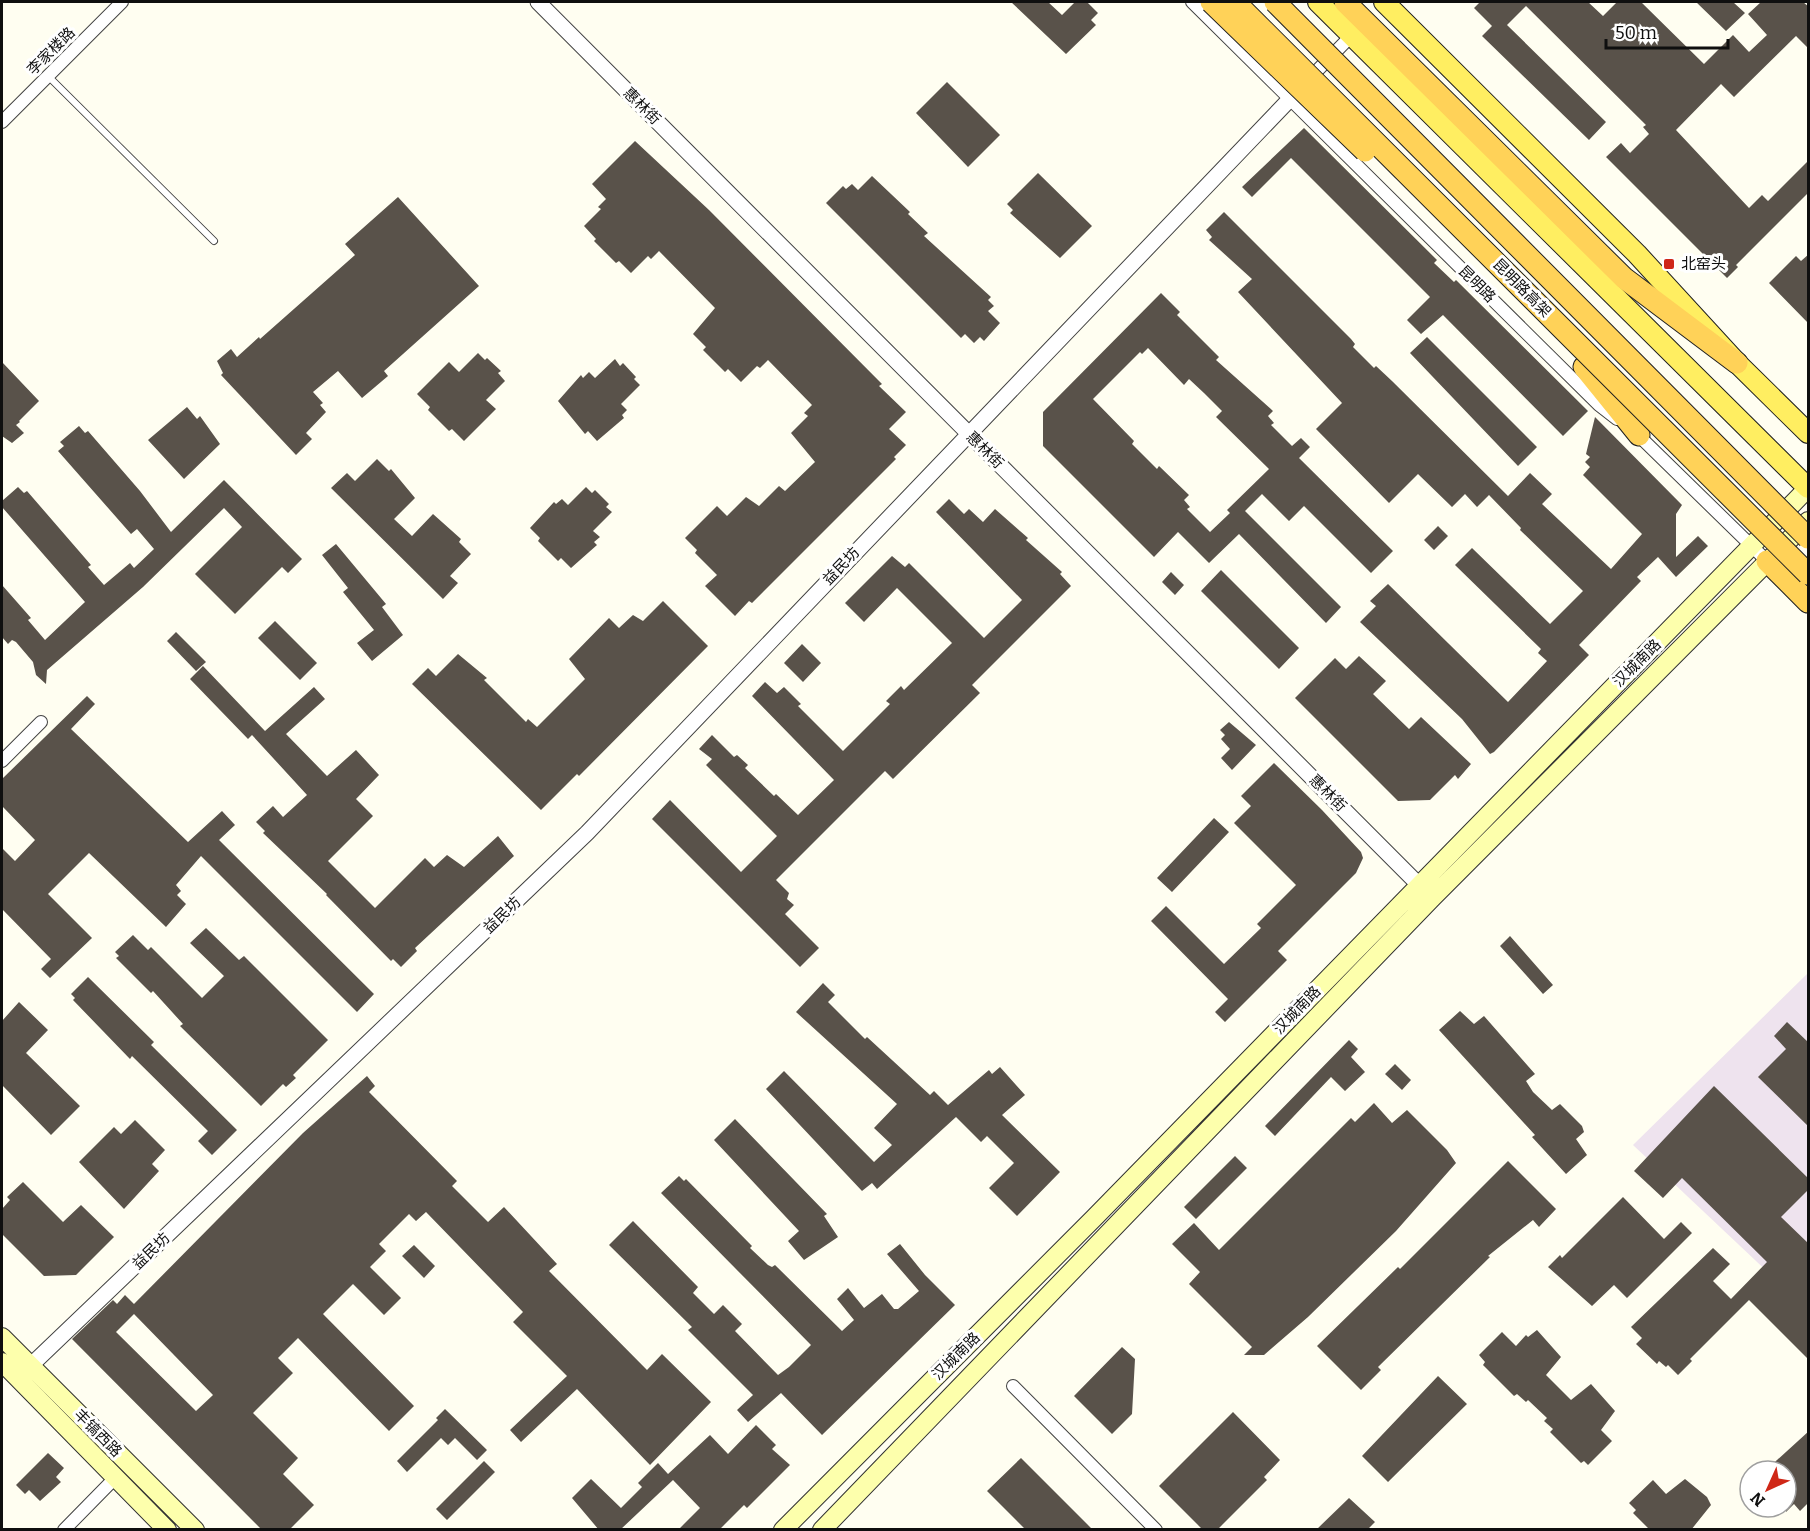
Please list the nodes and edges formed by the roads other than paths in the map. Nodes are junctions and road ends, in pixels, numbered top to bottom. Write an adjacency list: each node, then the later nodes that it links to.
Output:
1 (122, 2): 11 (street, 李家楼路)
2 (538, 2): 16 (street, 惠林街)
3 (1192, 2): 12 (street, 昆明路)
4 (1210, 2): 18 (highway, bridge)
5 (1235, 2): 23 (highway, 昆明路高架, bridge)
6 (1275, 2): 21 (highway, 昆明路高架, bridge)
7 (1318, 2): 10 (main road)
8 (1345, 2): 15 (highway)
9 (1384, 2): 15 (main road)
10 (1352, 35): 12 (street); 19 (main road)
11 (48, 76): 13 (street, 李家楼路); 14 (lane)
12 (1290, 99): 16 (street, 益民坊); 18 (street, 昆明路)
13 (2, 122)
14 (214, 241)
15 (1737, 363): 17 (main road)
16 (968, 432): 27 (street, 惠林街); 31 (street, 益民坊)
17 (1809, 433)
18 (1639, 435): 22 (street, 昆明路)
19 (1809, 488): 22 (main road, 汉城南路)
20 (1809, 521): 22 (main road, 汉城南路)
21 (1809, 538)
22 (1760, 553): 24 (highway); 27 (main road, 汉城南路); 28 (main road, 汉城南路)
23 (1809, 574)
24 (1809, 602)
25 (41, 722): 26 (street)
26 (2, 761)
27 (1419, 884): 28 (street, 惠林街); 37 (main road, 汉城南路)
28 (1432, 898): 38 (main road, 汉城南路)
29 (2, 1337): 31 (main road, 丰镐西路)
30 (2, 1362): 31 (main road, 丰镐西路)
31 (24, 1372): 33 (main road, 丰镐西路); 36 (main road, 丰镐西路)
32 (1013, 1386): 39 (street)
33 (116, 1478): 34 (street); 35 (main road, 丰镐西路)
34 (64, 1530)
35 (166, 1530)
36 (195, 1530)
37 (783, 1530)
38 (822, 1530)
39 (1156, 1530)

